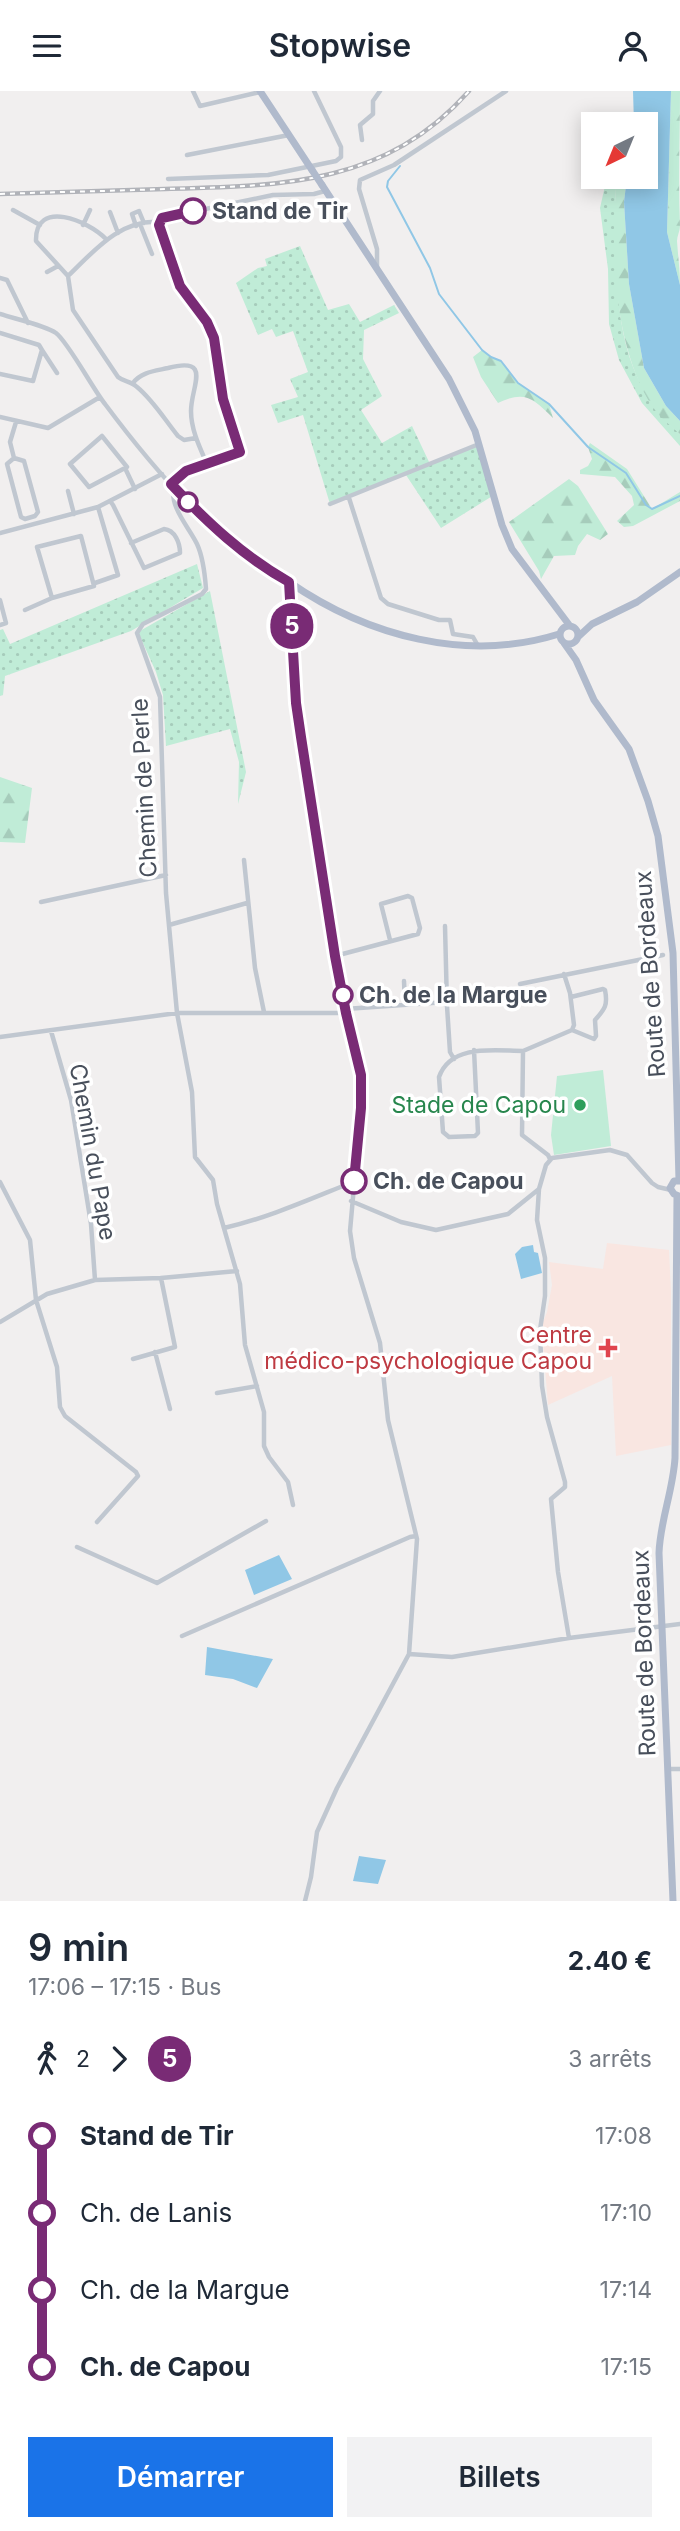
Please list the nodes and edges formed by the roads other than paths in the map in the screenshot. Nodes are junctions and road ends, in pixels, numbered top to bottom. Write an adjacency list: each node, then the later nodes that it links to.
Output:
1 (194, 91): 2 (street)
2 (260, 91): 6 (main road)
3 (314, 91): 9 (street)
4 (380, 91): 7 (street)
5 (506, 91): 23 (street)
6 (289, 135): 8 (street); 9 (main road)
7 (362, 140)
8 (187, 155)
9 (311, 168): 10 (street); 11 (main road, bridge)
10 (168, 179)
11 (324, 188): 15 (street); 23 (main road)
12 (13, 210): 17 (street)
13 (90, 210): 18 (street)
14 (110, 212): 19 (street)
15 (160, 222): 16 (street); 40 (street)
16 (140, 224): 19 (street); 21 (street)
17 (40, 225): 18 (street); 22 (street)
18 (83, 225): 20 (street)
19 (118, 233): 20 (street)
20 (106, 239): 25 (street)
21 (152, 254)
22 (58, 266): 24 (street); 25 (street)
23 (377, 267): 38 (main road)
24 (47, 272)
25 (68, 276): 33 (street)
26 (0, 278): 28 (street)
27 (0, 314): 28 (street)
28 (29, 324): 34 (street)
29 (0, 333): 30 (street)
30 (42, 350): 31 (street); 32 (street)
31 (57, 373)
32 (0, 374)
33 (133, 383): 37 (street); 37 (street)
34 (100, 397): 36 (street); 42 (street)
35 (0, 417): 36 (street)
36 (16, 422): 39 (street)
37 (195, 438): 40 (street)
38 (479, 443): 46 (street); 61 (main road)
39 (15, 458): 51 (street); 51 (street)
40 (207, 464): 43 (street)
41 (125, 468): 41 (street); 44 (street)
42 (162, 474): 43 (street); 44 (street)
43 (172, 486): 56 (street); 72 (street, Chemin de Perle)
44 (135, 489): 47 (street)
45 (68, 491): 50 (street)
46 (349, 498): 48 (street); 69 (street)
47 (110, 501): 49 (street); 54 (street)
48 (330, 504)
49 (97, 507): 50 (street); 57 (street)
50 (74, 514): 52 (street)
51 (31, 517): 52 (street)
52 (33, 524): 53 (street)
53 (0, 533)
54 (131, 543): 54 (street)
55 (680, 572): 62 (main road)
56 (289, 582): 69 (main road); 79 (street)
57 (94, 583): 58 (street); 58 (street)
58 (52, 598): 60 (street)
59 (0, 600): 63 (street)
60 (25, 610)
61 (558, 612): 64 (main road); 65 (main road)
62 (592, 624): 64 (main road); 67 (main road)
63 (0, 625)
64 (571, 626): 65 (main road); 67 (main road)
65 (560, 633): 66 (main road); 68 (main road)
66 (544, 639): 68 (main road); 69 (main road)
67 (577, 639): 68 (main road); 70 (main road, Route de Bordeaux)
68 (564, 643): 70 (main road, Route de Bordeaux)
69 (477, 645)
70 (576, 660): 96 (main road, Route de Bordeaux)
71 (244, 860): 74 (street)
72 (166, 875): 73 (street); 75 (street, Chemin de Perle)
73 (41, 902)
74 (247, 903): 75 (street); 87 (street)
75 (169, 925): 88 (street, Chemin de Perle)
76 (445, 926): 84 (street)
77 (390, 940): 77 (street); 79 (street)
78 (663, 955): 80 (street)
79 (335, 956): 86 (street)
80 (564, 974): 82 (street); 83 (street)
81 (404, 981): 85 (street)
82 (520, 984)
83 (570, 997): 89 (street); 89 (street)
84 (446, 1002): 85 (street); 94 (street)
85 (405, 1005): 86 (street)
86 (345, 1011): 87 (street); 98 (street)
87 (264, 1012): 88 (street)
88 (177, 1013): 90 (street); 102 (street, Chemin de Perle)
89 (572, 1030): 93 (street)
90 (51, 1031): 91 (street); 105 (street, Chemin du Pape)
91 (0, 1037)
92 (474, 1051): 93 (street); 94 (street); 94 (street)
93 (523, 1051): 95 (street)
94 (454, 1059)
95 (550, 1159): 99 (street); 100 (street)
96 (680, 1180): 100 (main road)
97 (0, 1181): 106 (street)
98 (354, 1182): 101 (street); 102 (street)
99 (539, 1189): 101 (street); 121 (street)
100 (676, 1194): 119 (main road, Route de Bordeaux)
101 (351, 1201): 116 (street)
102 (224, 1228): 103 (street, Chemin de Perle)
103 (237, 1271): 104 (street); 110 (street, Chemin de Perle)
104 (161, 1278): 105 (street); 108 (street)
105 (94, 1280): 106 (street)
106 (36, 1300): 107 (street); 115 (street)
107 (0, 1322)
108 (155, 1352): 109 (street); 112 (street)
109 (133, 1359)
110 (257, 1386): 111 (street); 113 (street, Chemin de Perle)
111 (218, 1393)
112 (170, 1409)
113 (293, 1505)
114 (265, 1521): 117 (street)
115 (97, 1522)
116 (416, 1536): 120 (street); 122 (street)
117 (77, 1548)
118 (680, 1624): 119 (street)
119 (662, 1628): 121 (street); 123 (main road, Route de Bordeaux)
120 (182, 1636)
121 (569, 1638): 122 (street)
122 (409, 1654): 125 (street)
123 (667, 1769): 124 (street); 126 (main road, Route de Bordeaux)
124 (680, 1769)
125 (305, 1901)
126 (673, 1901)

